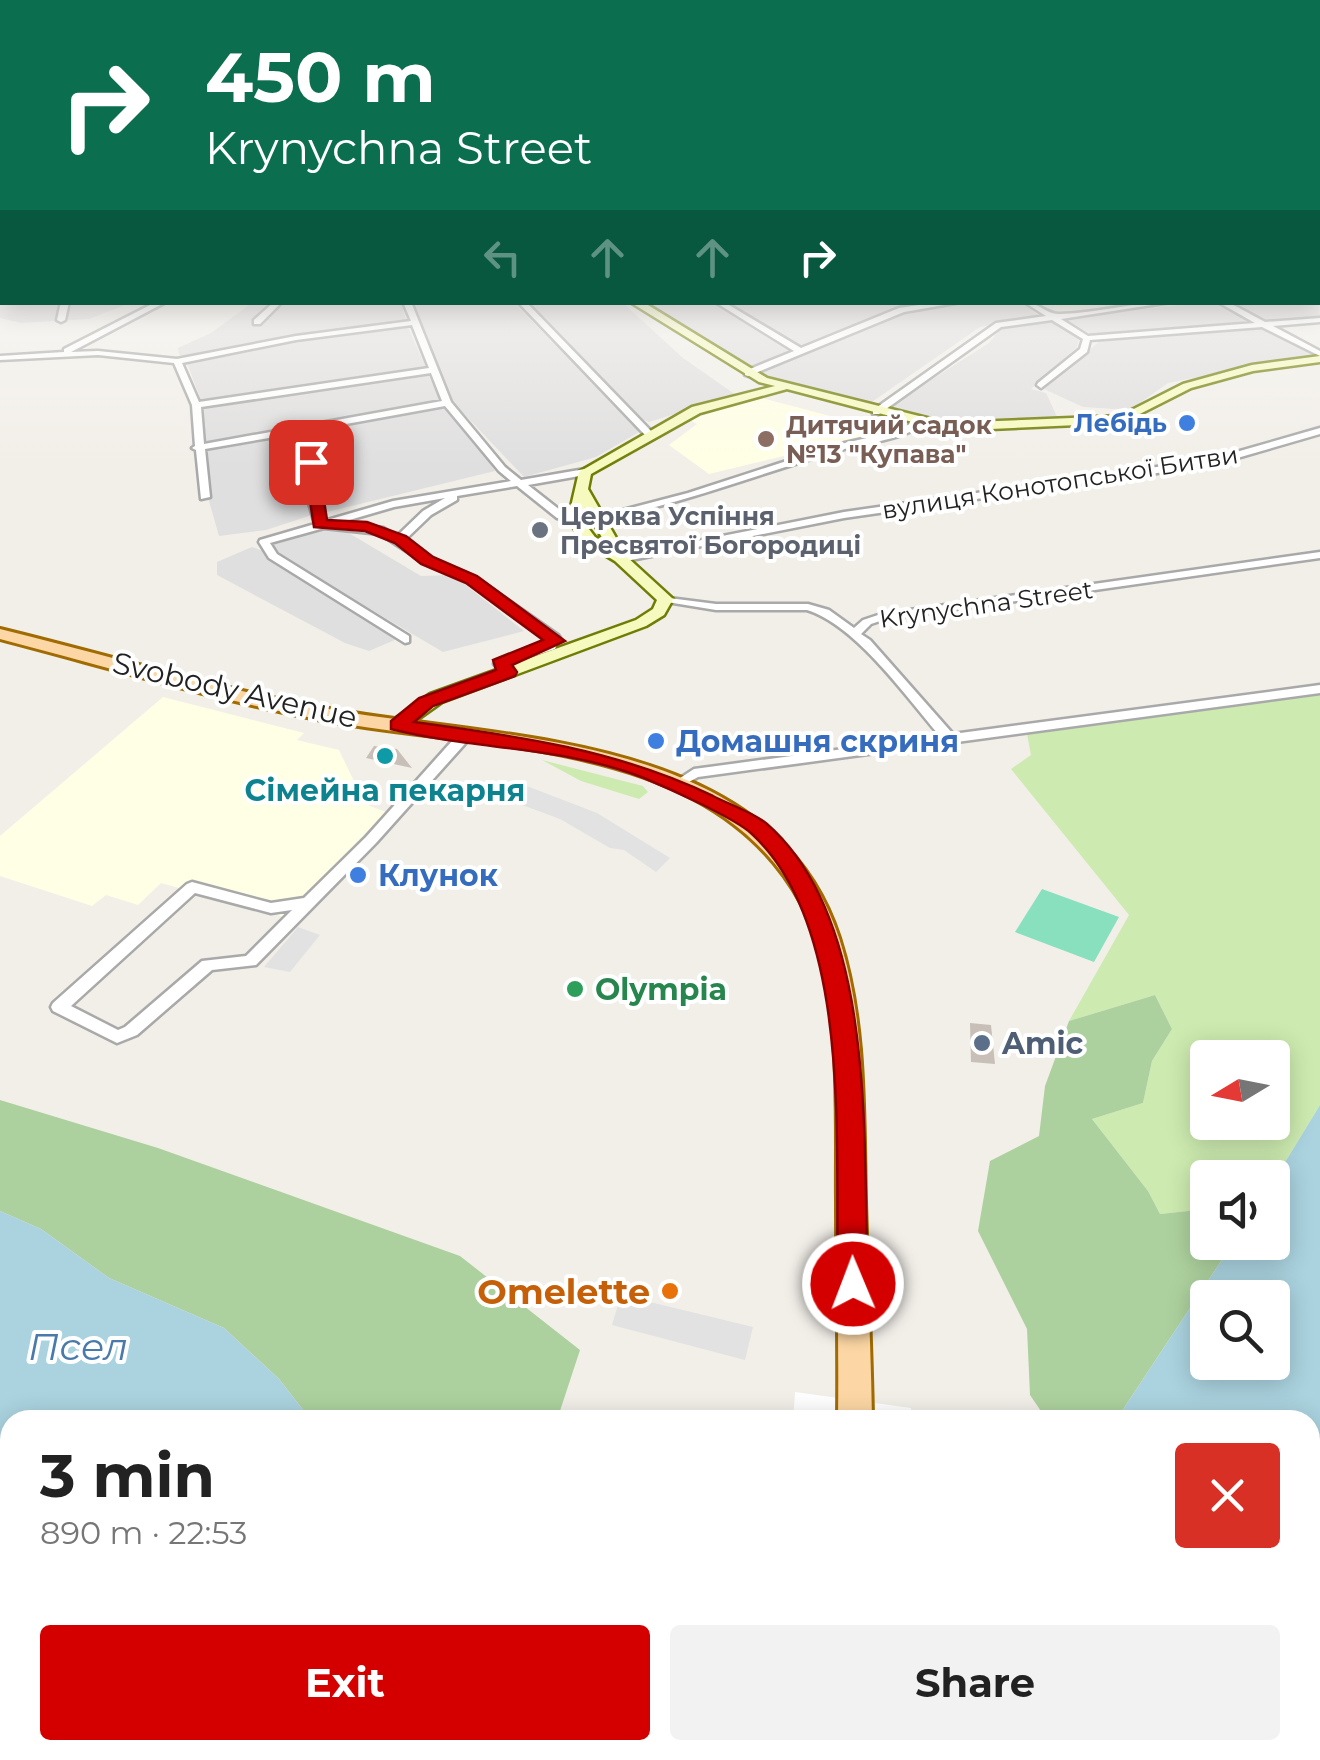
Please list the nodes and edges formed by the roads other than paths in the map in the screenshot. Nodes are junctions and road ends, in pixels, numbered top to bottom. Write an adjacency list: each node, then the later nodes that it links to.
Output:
1 (64, 305): 14 (street)
2 (145, 305): 16 (street)
3 (159, 305): 16 (street)
4 (276, 305): 17 (street)
5 (407, 305): 18 (street)
6 (524, 305): 36 (street)
7 (640, 305): 27 (main road)
8 (723, 305): 21 (street)
9 (937, 305): 21 (street)
10 (1032, 305): 13 (street)
11 (1146, 305): 13 (street)
12 (1227, 305): 19 (street)
13 (1052, 318): 20 (street); 32 (street)
14 (62, 320)
15 (1320, 320): 19 (street)
16 (130, 322): 22 (street)
17 (257, 322)
18 (412, 323): 25 (street); 26 (street)
19 (1265, 324): 20 (street); 23 (street)
20 (1087, 338): 28 (street)
21 (800, 352): 27 (street)
22 (59, 355): 24 (street); 25 (street)
23 (1320, 357): 33 (main road)
24 (0, 358)
25 (177, 361): 31 (street)
26 (432, 370): 30 (street); 31 (street)
27 (748, 374): 29 (main road)
28 (1041, 385)
29 (784, 387): 32 (main road); 36 (main road)
30 (447, 402): 34 (street); 38 (street)
31 (196, 405): 37 (street)
32 (876, 412): 33 (main road)
33 (920, 422): 43 (street)
34 (308, 430): 37 (street); 45 (street)
35 (1320, 430): 48 (street, вулиця Конотопської Битви)
36 (648, 433): 39 (main road)
37 (197, 448): 42 (street)
38 (502, 469): 40 (street); 41 (street)
39 (583, 479): 40 (street); 43 (main road); 44 (main road)
40 (526, 484): 41 (street); 44 (street)
41 (472, 491): 45 (street); 46 (street)
42 (205, 498)
43 (600, 517): 48 (main road)
44 (575, 520): 48 (main road)
45 (320, 524): 46 (street); 52 (street)
46 (400, 539): 53 (street)
47 (1320, 555): 50 (street, Krynychna Street)
48 (621, 560): 49 (main road)
49 (665, 599): 50 (street, Krynychna Street); 53 (main road)
50 (855, 633): 57 (street)
51 (0, 634): 55 (main road, Svobody Avenue)
52 (405, 639)
53 (508, 672): 55 (main road)
54 (1320, 688): 57 (street)
55 (398, 725): 56 (main road, Svobody Avenue)
56 (466, 734): 58 (main road, Svobody Avenue); 59 (street)
57 (948, 738): 58 (street)
58 (678, 784): 60 (main road, Svobody Avenue)
59 (304, 903): 59 (street)
60 (855, 1410)

